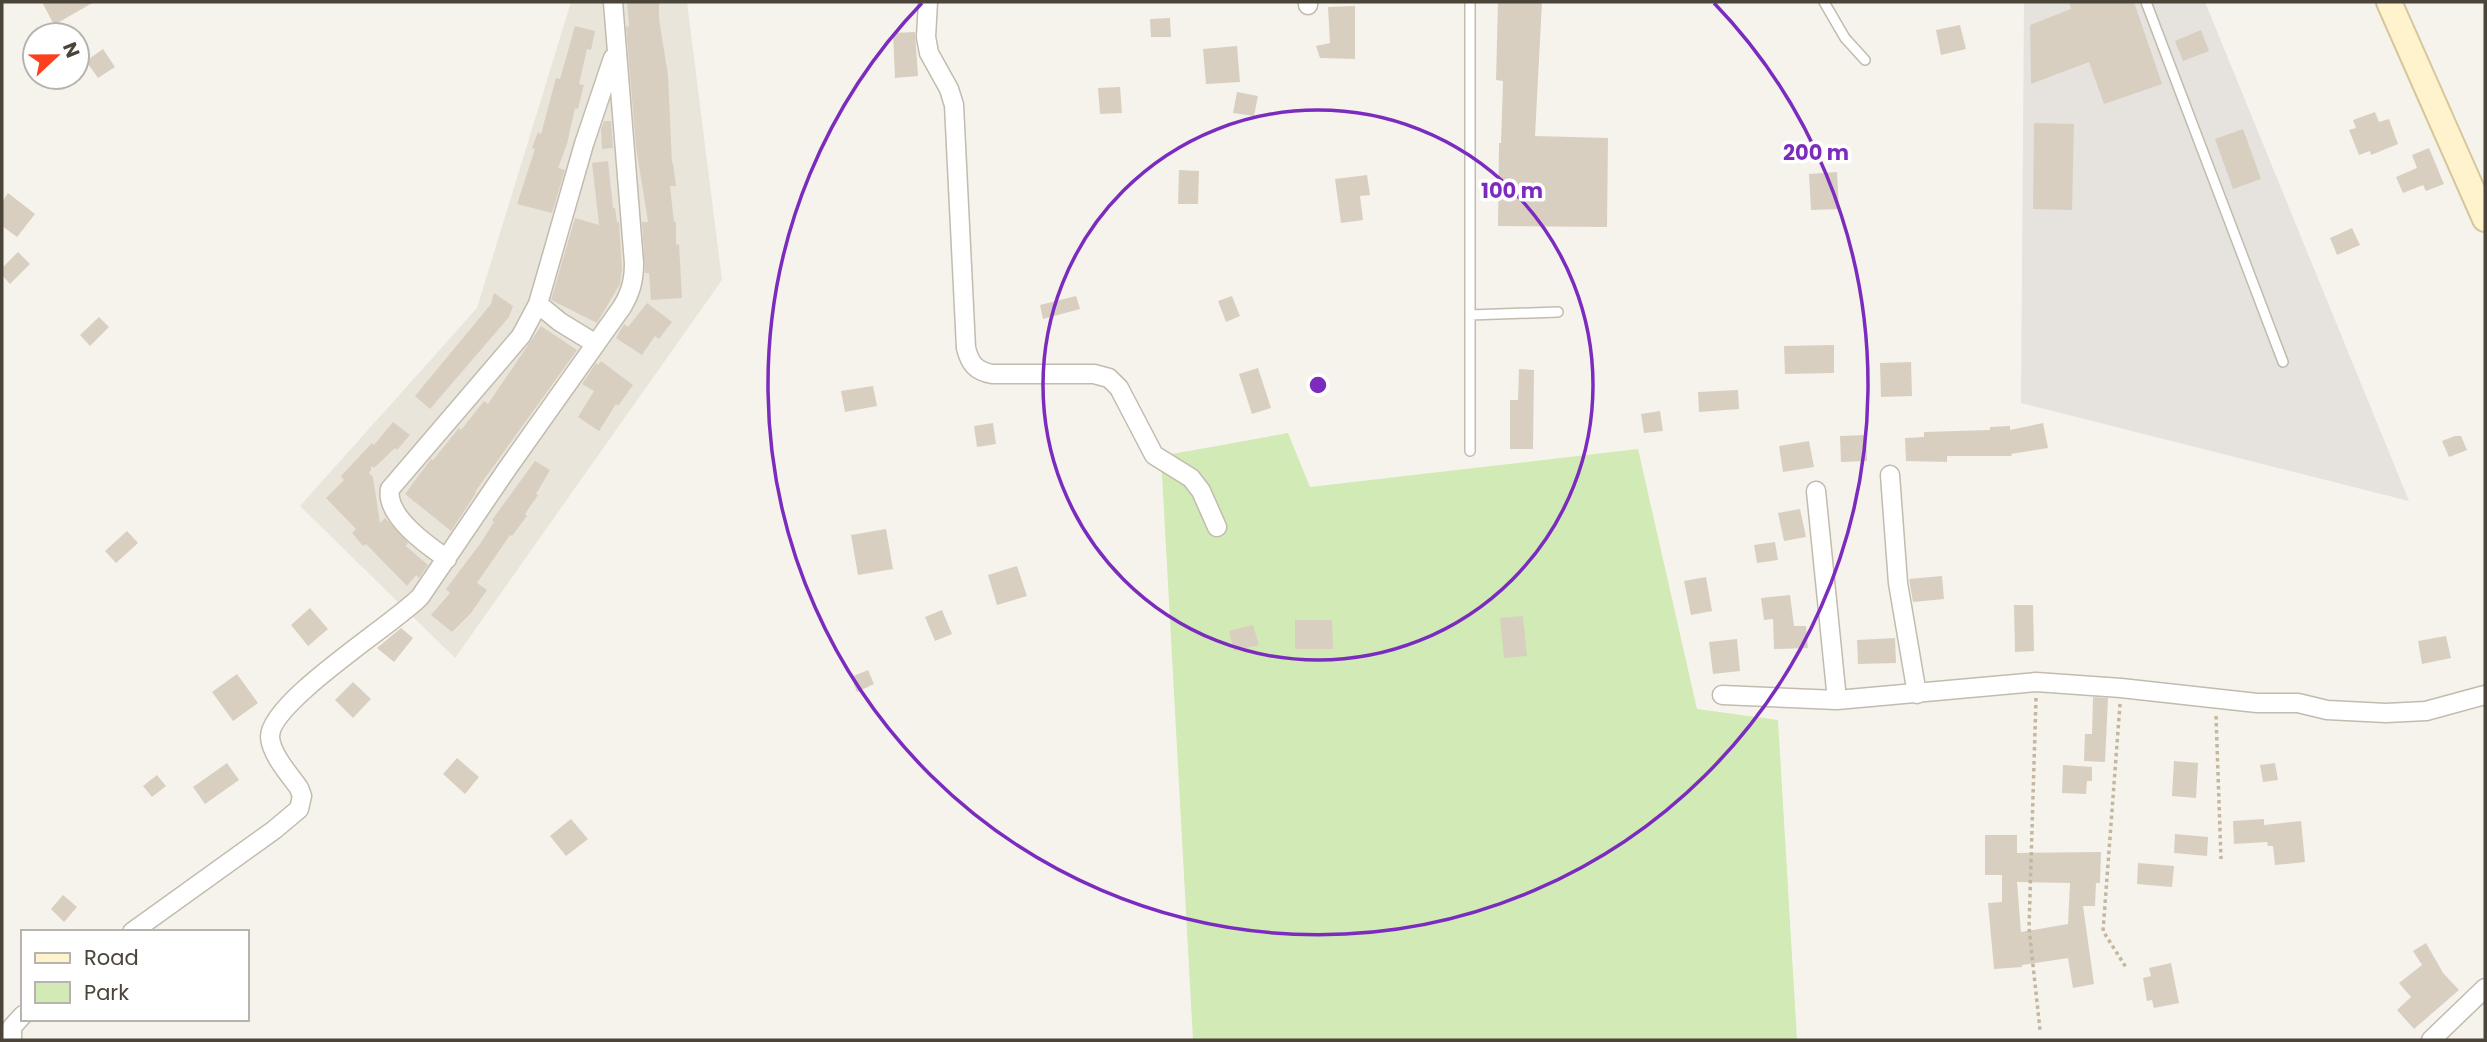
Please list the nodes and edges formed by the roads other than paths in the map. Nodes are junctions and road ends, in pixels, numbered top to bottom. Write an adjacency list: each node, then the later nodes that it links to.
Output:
1 (613, 2): 7 (street)
2 (928, 2): 18 (street)
3 (1470, 2): 12 (lane)
4 (1824, 2): 8 (lane)
5 (2146, 2): 14 (lane)
6 (2389, 2): 9 (main road)
7 (615, 51): 10 (street); 13 (street)
8 (1864, 60)
9 (2485, 219)
10 (538, 304): 13 (street); 19 (street)
11 (1558, 312): 12 (lane)
12 (1470, 315): 15 (lane)
13 (596, 345): 19 (street)
14 (2283, 362)
15 (1470, 451)
16 (1890, 475): 20 (street)
17 (1816, 491): 23 (street)
18 (1217, 527)
19 (447, 559): 24 (street)
20 (1917, 694): 22 (street); 23 (street)
21 (1722, 695): 23 (street)
22 (2485, 695)
23 (1837, 700)
24 (135, 930)
25 (2485, 988): 28 (street)
26 (21, 1018): 27 (street)
27 (12, 1040)
28 (2431, 1040)

